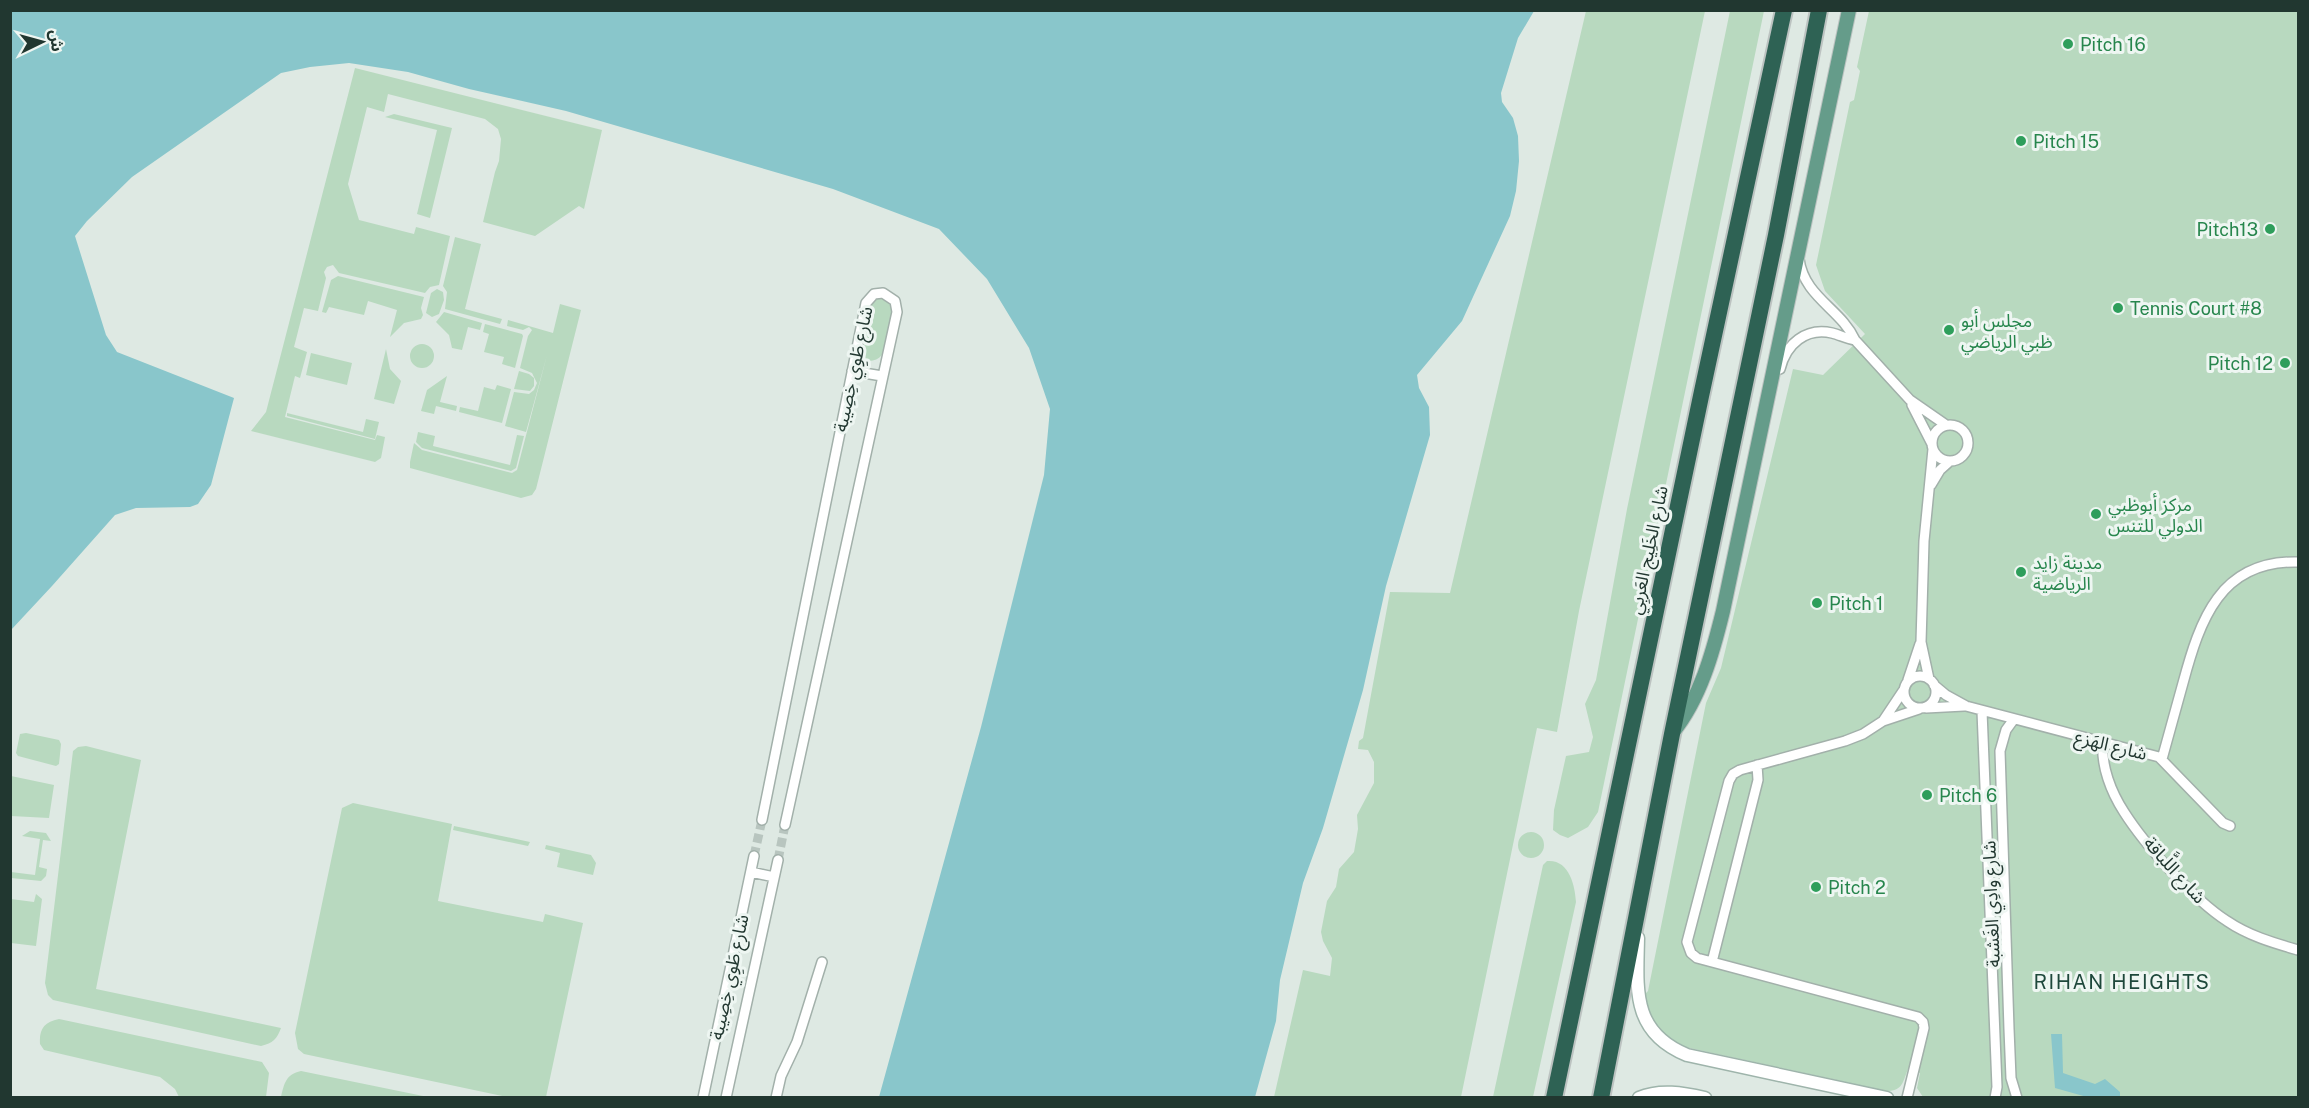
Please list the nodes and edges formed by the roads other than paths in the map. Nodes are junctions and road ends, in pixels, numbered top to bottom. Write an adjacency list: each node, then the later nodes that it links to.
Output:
1 (1784, 10): 43 (highway, شارع الخَلِيج العَربِي)
2 (1820, 10): 24 (highway)
3 (1849, 10): 4 (main road)
4 (1798, 253): 5 (street); 9 (main road)
5 (1855, 340): 8 (street); 9 (street)
6 (852, 370): 7 (street); 7 (street, شارع طَوِي خِصِيبة); 28 (street, شارع طَوِي خِصِيبة)
7 (882, 376): 29 (street, شارع طَوِي خِصِيبة)
8 (1910, 400): 10 (street); 11 (street)
9 (1766, 407): 24 (main road)
10 (1946, 425): 11 (street); 12 (street)
11 (1932, 446): 12 (street); 13 (street)
12 (1950, 461): 13 (street)
13 (1930, 487): 15 (street)
14 (2298, 562): 26 (street)
15 (1921, 642): 16 (street); 17 (street)
16 (1908, 680): 17 (street); 18 (street)
17 (1932, 682): 19 (street, شارع الهَزع); 20 (street)
18 (1903, 691): 20 (street); 23 (street)
19 (1966, 706): 20 (street, شارع الهَزع); 21 (street, شارع الهَزع)
20 (1922, 708): 23 (street, شارع الهَزع)
21 (1982, 711): 22 (street, شارع الهَزع); 49 (street, شارع وادِي الغَشبة)
22 (2014, 719): 25 (street, شارع الهَزع); 50 (street, شارع وادِي الغَشبة)
23 (1883, 721): 27 (street)
24 (1672, 734): 35 (highway)
25 (2103, 742): 26 (street, شارع الهَزع); 36 (street, شارع اللَّباقة)
26 (2162, 759): 30 (street, شارع الهَزع)
27 (1757, 765): 38 (street); 38 (street)
28 (762, 820)
29 (785, 825)
30 (2230, 826)
31 (754, 856): 33 (street, شارع طَوِي خِصِيبة)
32 (778, 860): 34 (street, شارع طَوِي خِصِيبة)
33 (751, 872): 34 (street); 40 (street, شارع طَوِي خِصِيبة)
34 (774, 877): 41 (street, شارع طَوِي خِصِيبة)
35 (1639, 905): 44 (highway); 47 (street)
36 (2298, 950)
37 (822, 962): 42 (street)
38 (1712, 962): 48 (street)
39 (1657, 1096): 45 (street); 46 (street)
40 (703, 1098)
41 (726, 1098)
42 (776, 1098)
43 (1554, 1098)
44 (1601, 1098)
45 (1639, 1098)
46 (1705, 1098)
47 (1885, 1098)
48 (1907, 1098)
49 (1995, 1098)
50 (2017, 1098)

